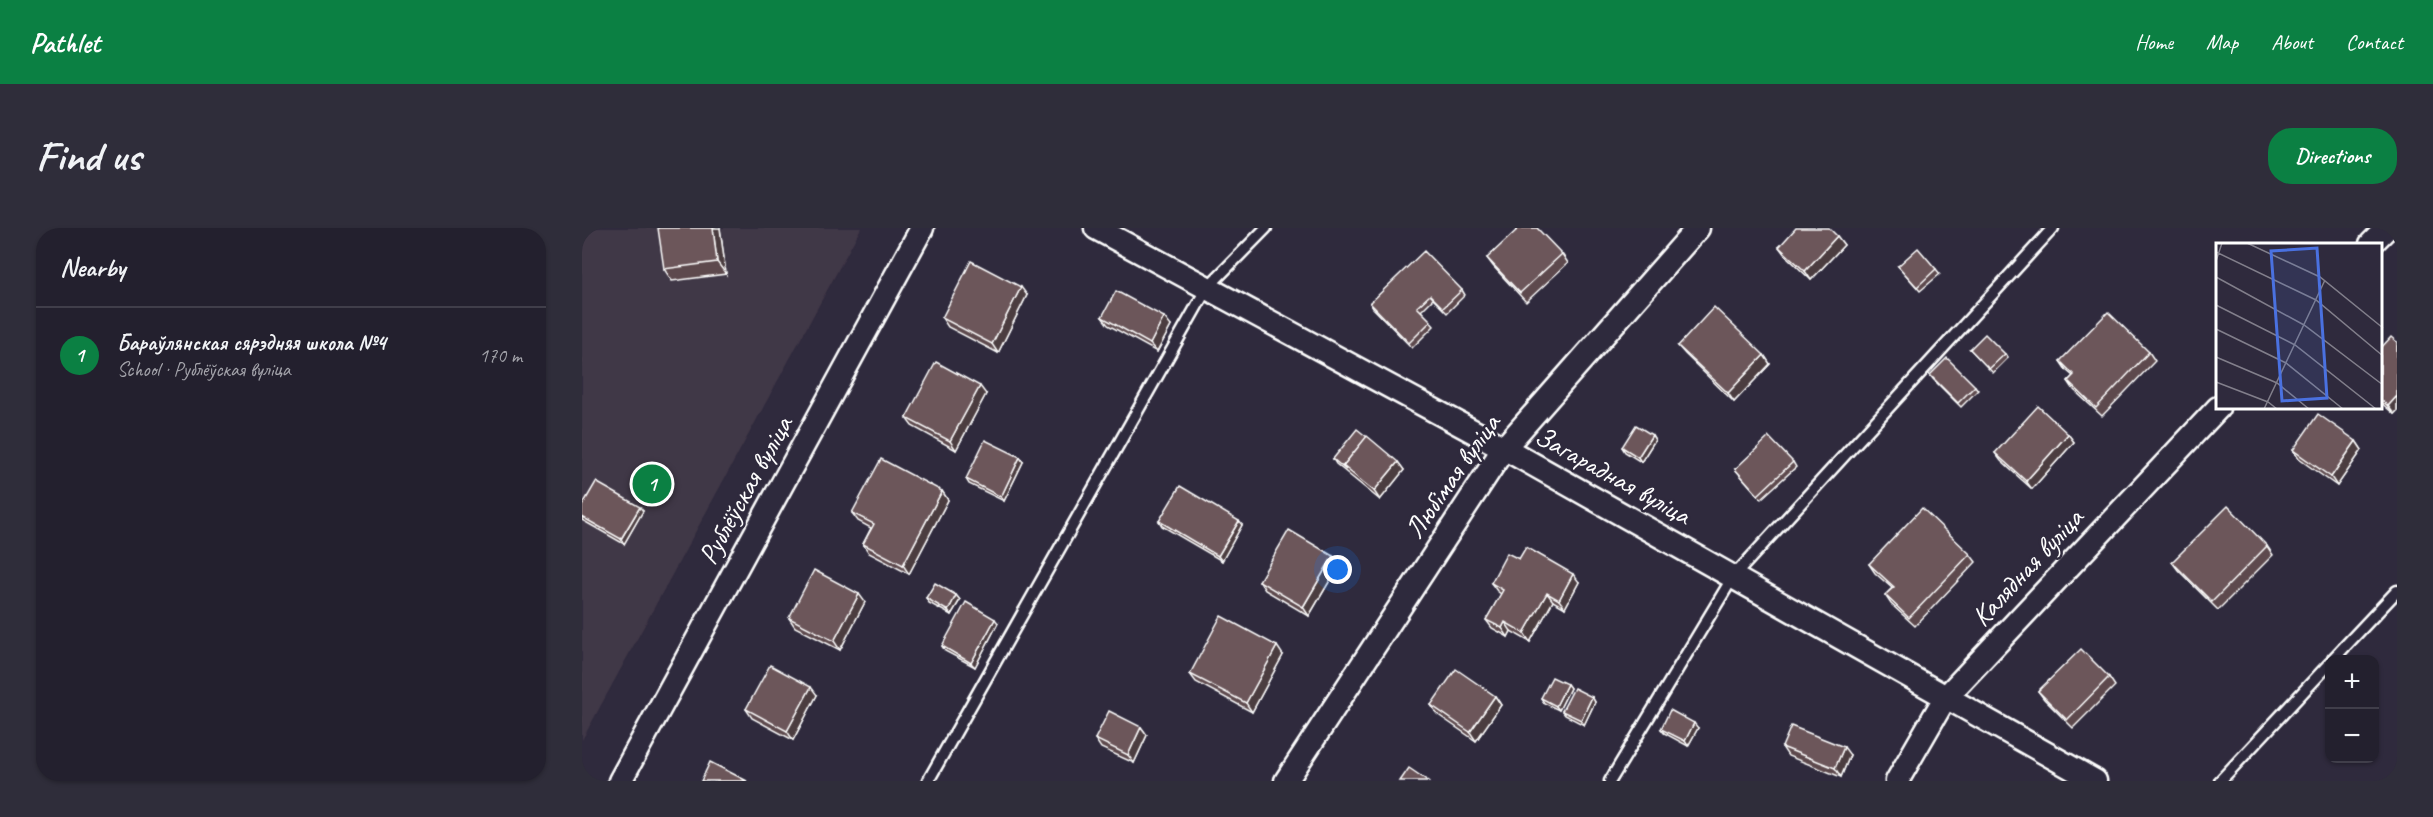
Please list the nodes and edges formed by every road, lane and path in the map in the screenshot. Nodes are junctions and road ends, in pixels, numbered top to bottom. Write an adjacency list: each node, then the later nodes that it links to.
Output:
1 (922, 228): 16 (street, Рублёўская вуліца)
2 (1096, 228): 8 (street, Загарадная вуліца)
3 (1266, 228): 8 (lane)
4 (1698, 228): 10 (street, Любімая вуліца)
5 (2053, 228): 11 (lane)
6 (2387, 228): 7 (street)
7 (2372, 243)
8 (1207, 288): 10 (street, Загарадная вуліца); 17 (lane)
9 (2216, 410): 15 (street, Калядная вуліца)
10 (1504, 448): 11 (street, Загарадная вуліца); 18 (street, Любімая вуліца)
11 (1733, 577): 15 (street, Загарадная вуліца); 19 (lane)
12 (2397, 591): 13 (lane)
13 (2338, 655)
14 (2325, 668): 22 (lane)
15 (1945, 698): 20 (street, Калядная вуліца); 21 (street, Загарадная вуліца)
16 (620, 781)
17 (928, 781)
18 (1286, 781)
19 (1610, 781)
20 (1897, 781)
21 (2096, 781)
22 (2220, 781)

